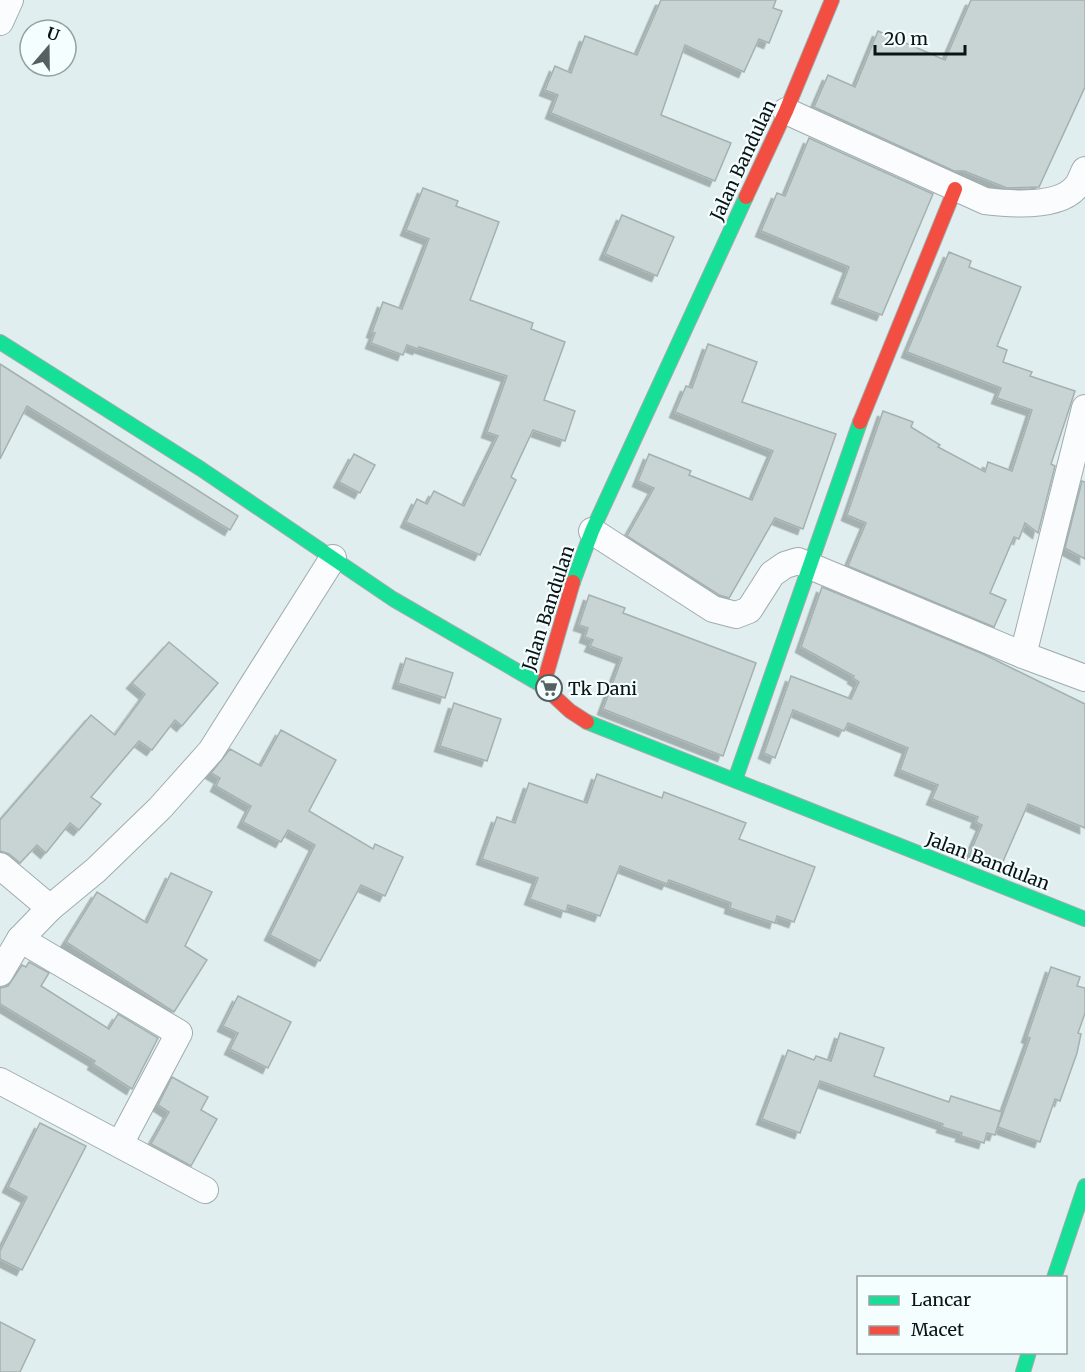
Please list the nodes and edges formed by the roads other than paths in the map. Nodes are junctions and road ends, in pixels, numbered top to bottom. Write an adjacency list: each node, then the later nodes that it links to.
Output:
1 (9, 0): 3 (street)
2 (832, 0): 4 (street, Jalan Bandulan)
3 (0, 22)
4 (786, 111): 6 (street); 9 (street, Jalan Bandulan)
5 (1082, 183): 6 (street)
6 (955, 189): 11 (street)
7 (0, 342): 10 (street)
8 (1085, 408): 12 (street)
9 (592, 531): 11 (street); 14 (street, Jalan Bandulan)
10 (333, 558): 14 (street); 17 (street)
11 (809, 565): 12 (street); 15 (street)
12 (1023, 655): 13 (street)
13 (1085, 678)
14 (543, 686): 15 (street, Jalan Bandulan)
15 (735, 780): 18 (street, Jalan Bandulan)
16 (0, 866): 17 (street)
17 (50, 908): 19 (street)
18 (1085, 918)
19 (20, 939): 20 (street); 22 (street)
20 (0, 973)
21 (0, 1081): 22 (street)
22 (120, 1144): 24 (street)
23 (1085, 1186): 25 (street)
24 (205, 1190)
25 (1055, 1276)
26 (1029, 1354): 27 (street)
27 (1023, 1372)

